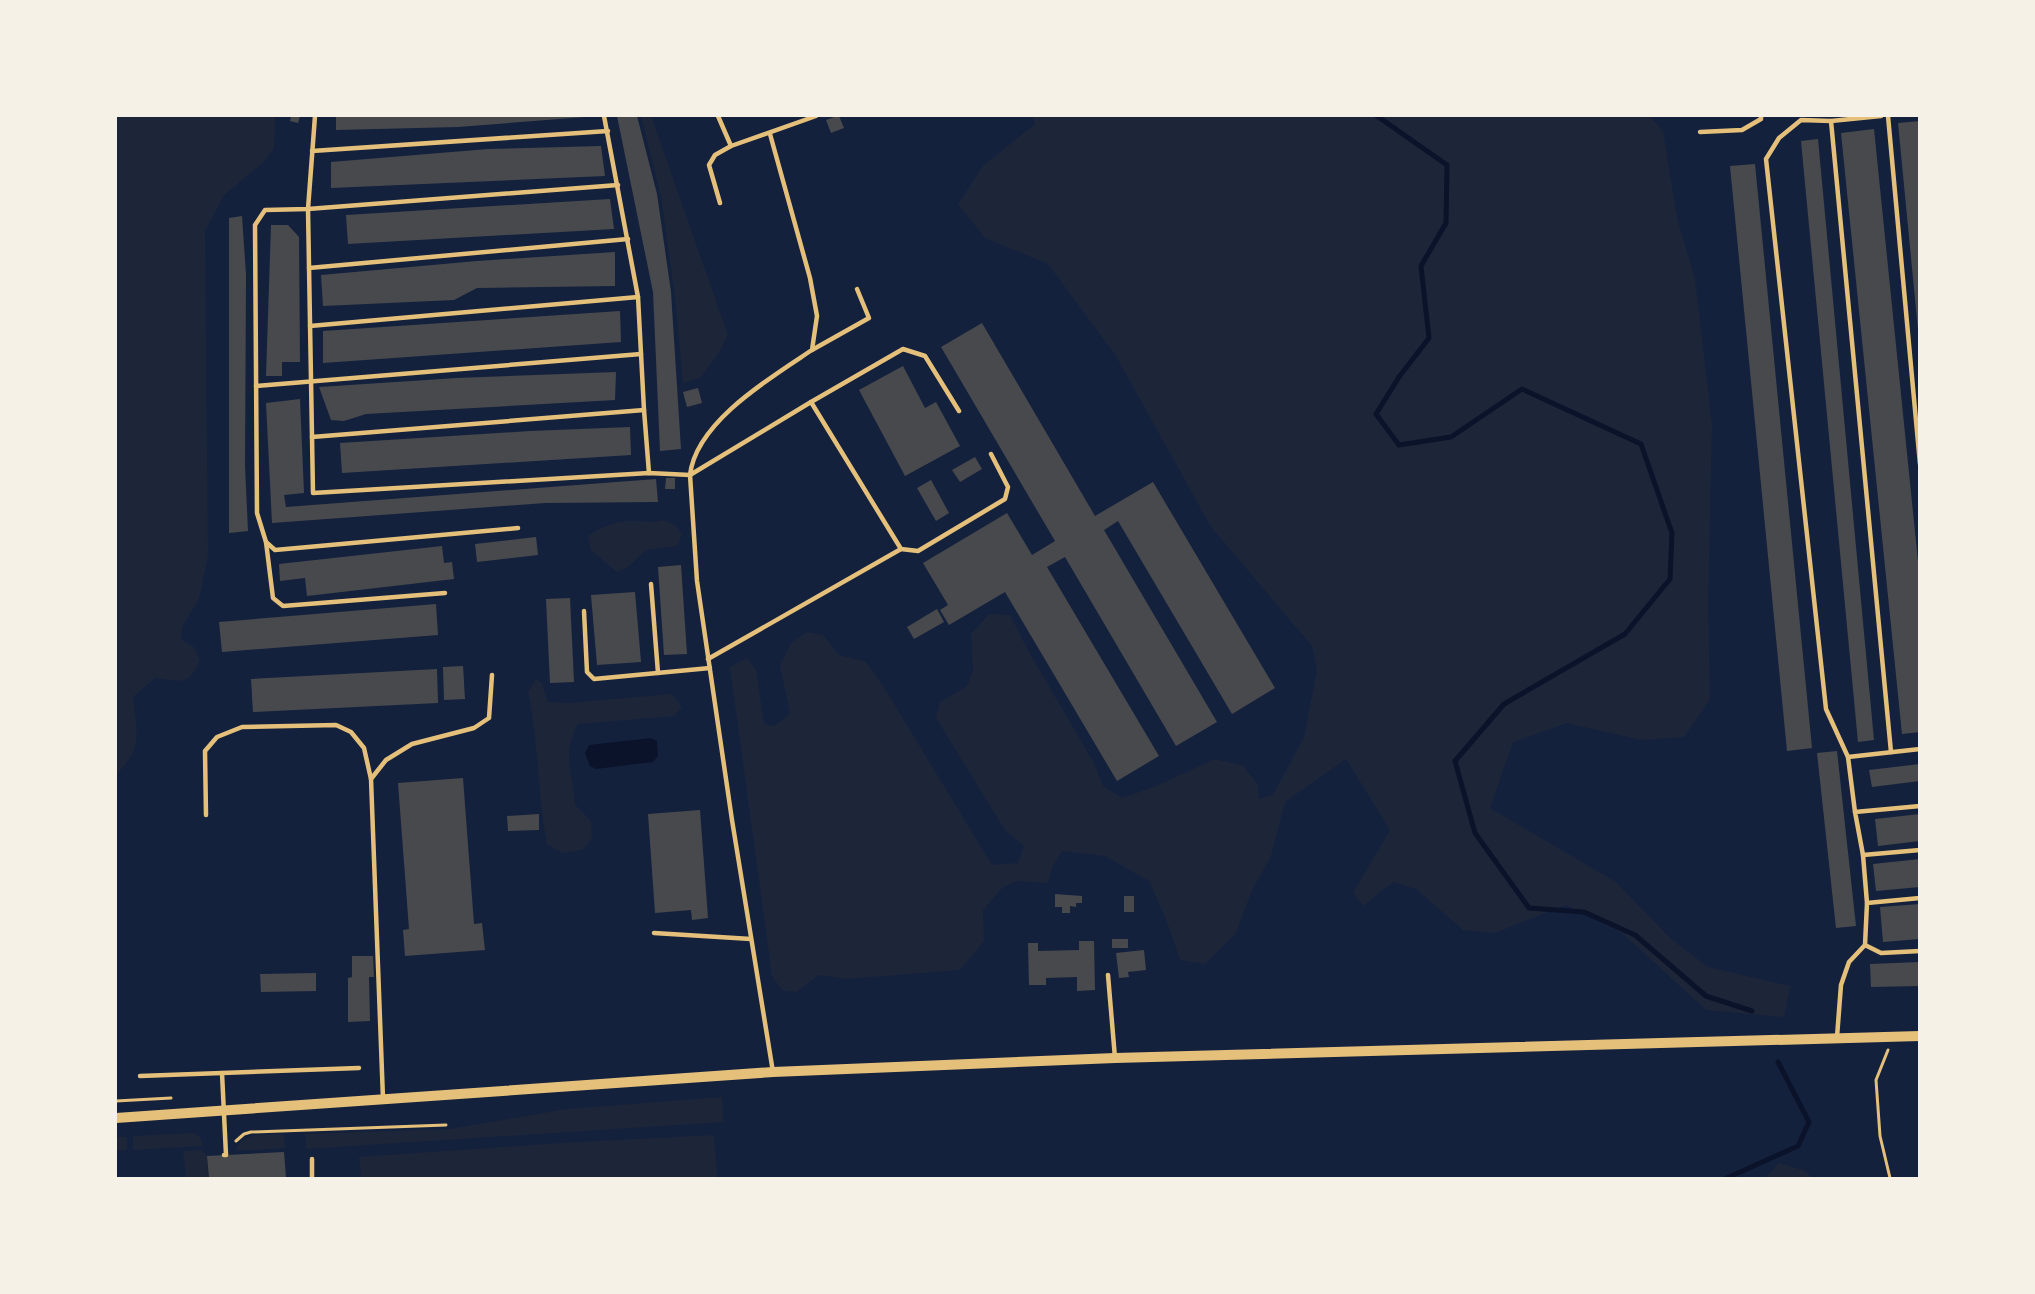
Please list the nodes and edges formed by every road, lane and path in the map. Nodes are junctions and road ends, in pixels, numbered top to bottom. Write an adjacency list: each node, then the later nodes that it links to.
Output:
1 (315, 116): 13 (lane)
2 (604, 116): 9 (lane)
3 (718, 116): 12 (lane)
4 (816, 116): 11 (lane)
5 (1761, 116): 10 (lane)
6 (1881, 116): 8 (lane)
7 (1888, 116): 31 (lane)
8 (1831, 121): 45 (lane); 46 (lane)
9 (608, 131): 13 (lane); 14 (lane)
10 (1700, 132)
11 (770, 134): 12 (lane); 22 (lane)
12 (731, 146): 15 (lane)
13 (312, 151): 16 (lane)
14 (618, 185): 16 (lane); 17 (lane)
15 (720, 203)
16 (308, 209): 18 (lane); 25 (lane)
17 (628, 239): 18 (lane); 20 (lane)
18 (309, 268): 21 (lane)
19 (857, 289): 22 (lane)
20 (638, 297): 21 (lane); 23 (lane)
21 (310, 326): 24 (lane)
22 (812, 350): 33 (lane)
23 (641, 354): 24 (lane); 27 (lane)
24 (311, 382): 25 (lane); 29 (lane)
25 (256, 386): 35 (lane)
26 (811, 402): 28 (lane); 33 (lane); 36 (lane)
27 (644, 410): 29 (lane); 32 (lane)
28 (959, 411)
29 (312, 437): 32 (lane)
30 (990, 454): 36 (lane)
31 (1920, 464)
32 (650, 473): 33 (lane)
33 (690, 475): 40 (lane)
34 (518, 528): 35 (lane)
35 (266, 542): 38 (lane)
36 (902, 549): 40 (lane)
37 (651, 584): 42 (lane)
38 (445, 593)
39 (584, 611): 42 (lane)
40 (708, 659): 41 (lane)
41 (710, 668): 42 (lane); 56 (lane)
42 (658, 673)
43 (492, 675): 47 (lane)
44 (1920, 749): 45 (lane)
45 (1891, 752): 46 (lane)
46 (1848, 756): 49 (lane)
47 (371, 779): 50 (lane); 68 (lane)
48 (1920, 806): 49 (lane)
49 (1855, 812): 52 (lane)
50 (206, 814)
51 (1920, 850): 52 (lane)
52 (1863, 855): 54 (lane)
53 (1920, 898): 54 (lane)
54 (1867, 903): 57 (lane)
55 (654, 933): 56 (lane)
56 (751, 939): 65 (lane)
57 (1865, 945): 58 (lane); 62 (lane)
58 (1920, 951)
59 (1108, 975): 63 (lane)
60 (1920, 1036): 61 (street)
61 (1894, 1037): 62 (street); 77 (path)
62 (1837, 1040): 63 (street)
63 (1115, 1058): 65 (street)
64 (359, 1068): 66 (lane)
65 (773, 1072): 68 (street)
66 (222, 1073): 67 (lane); 69 (lane)
67 (140, 1076)
68 (383, 1099): 69 (street)
69 (223, 1112): 70 (street); 74 (lane)
70 (116, 1118)
71 (258, 1125): 73 (path)
72 (446, 1125): 73 (path)
73 (258, 1131): 74 (path)
74 (226, 1155)
75 (312, 1159): 76 (lane)
76 (312, 1179)
77 (1890, 1179)

